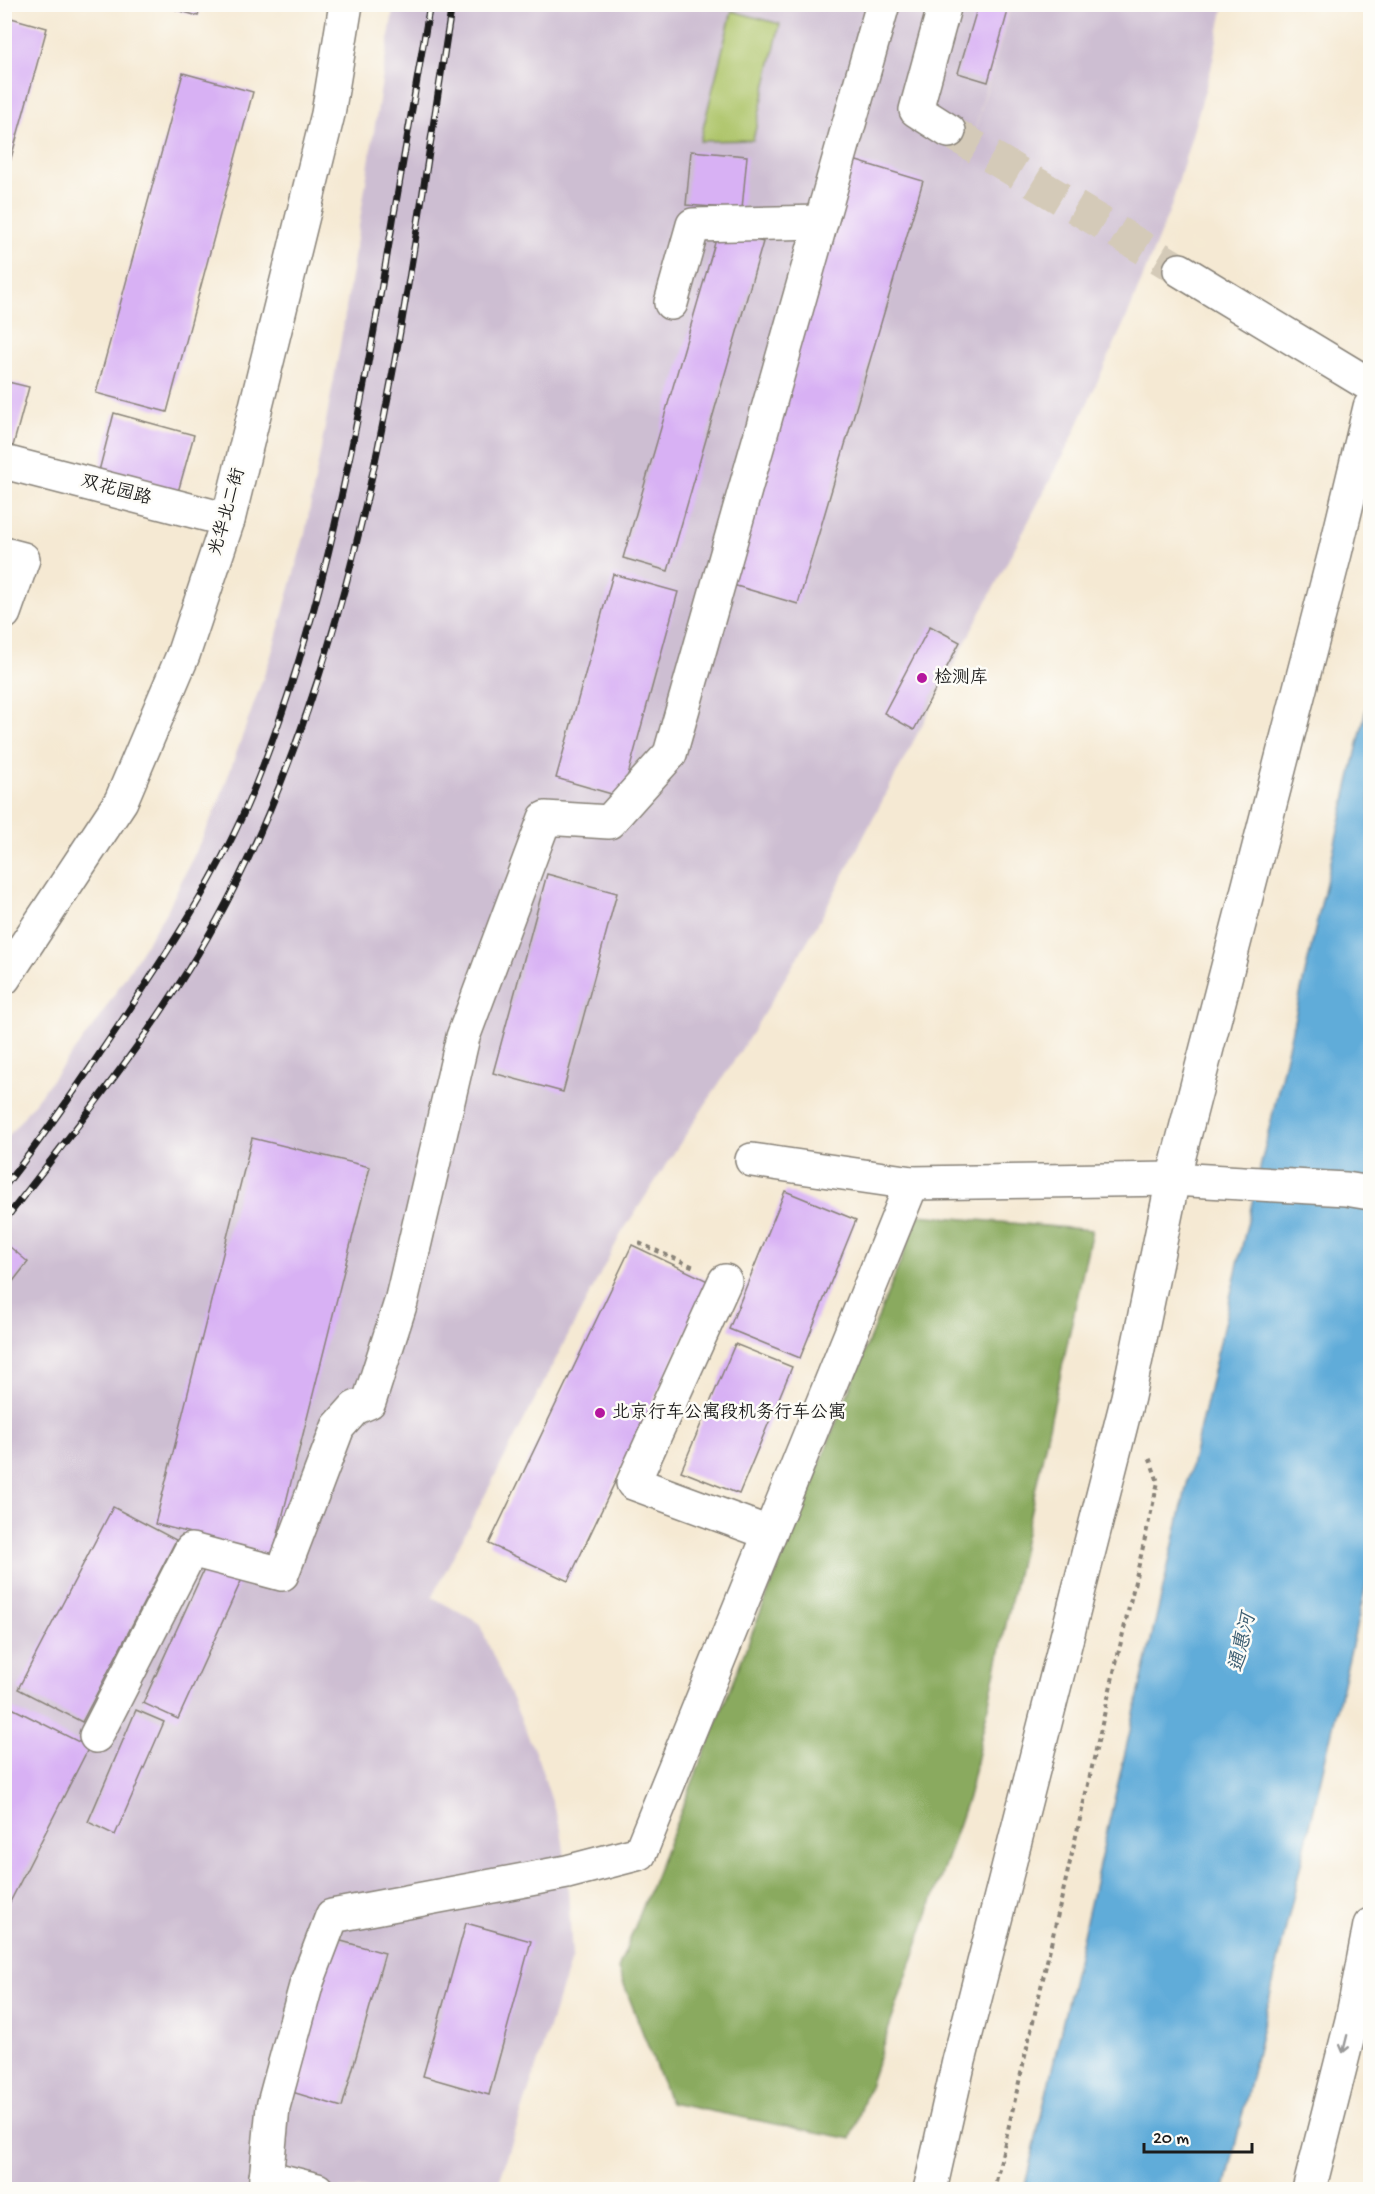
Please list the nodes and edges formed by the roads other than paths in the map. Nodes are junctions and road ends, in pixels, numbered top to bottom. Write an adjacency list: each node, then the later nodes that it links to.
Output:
1 (346, 4): 11 (street, 光华北二街)
2 (883, 4): 5 (street)
3 (945, 4): 4 (street)
4 (949, 131)
5 (821, 222): 7 (street); 21 (street)
6 (1180, 270): 8 (street)
7 (671, 303)
8 (1371, 385)
9 (1371, 407): 16 (street)
10 (4, 462): 11 (street, 双花园路)
11 (228, 520): 14 (street, 光华北二街)
12 (4, 554): 13 (street)
13 (4, 613)
14 (4, 978)
15 (752, 1160): 17 (street)
16 (1173, 1179): 17 (street); 18 (street); 25 (street)
17 (912, 1183): 20 (street)
18 (1371, 1193)
19 (724, 1281): 20 (street)
20 (769, 1533): 23 (street)
21 (96, 1736)
22 (1371, 1925): 26 (street, one-way to 26)
23 (265, 2183): 24 (street)
24 (317, 2190)
25 (930, 2190)
26 (1309, 2190)

